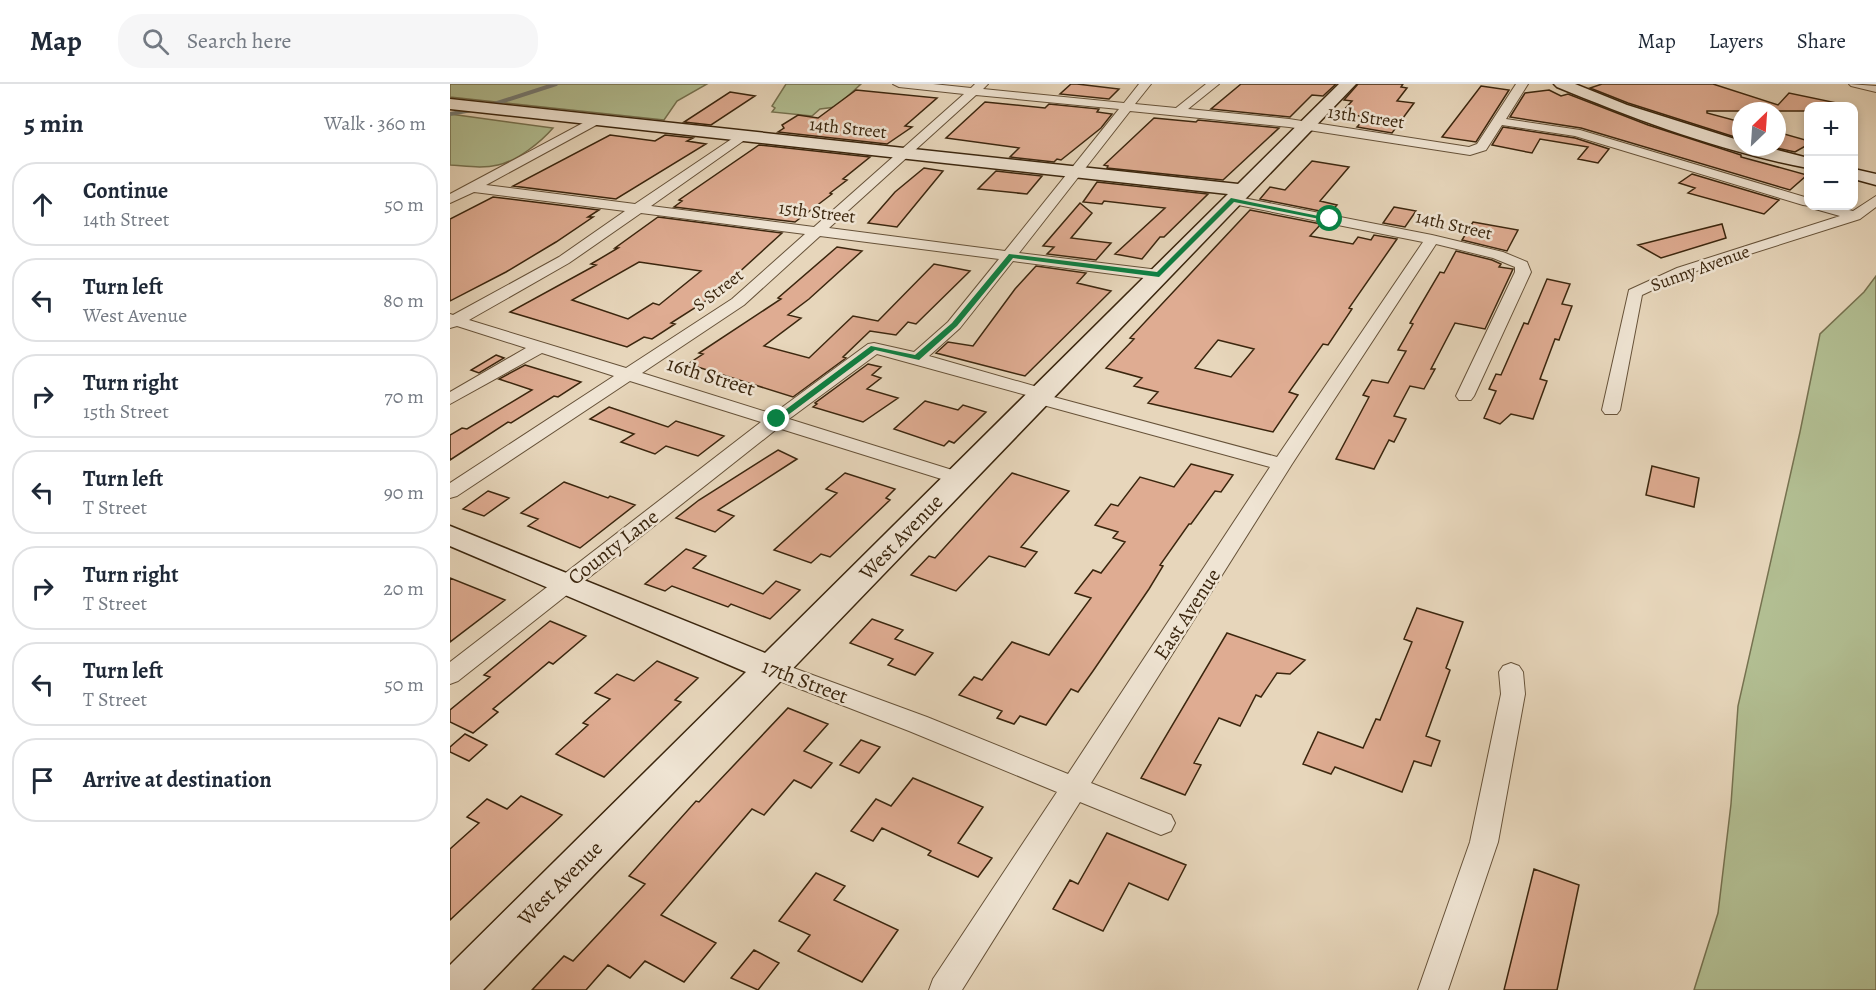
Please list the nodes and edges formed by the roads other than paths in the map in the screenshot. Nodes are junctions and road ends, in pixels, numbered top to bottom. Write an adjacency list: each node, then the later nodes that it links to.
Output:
1 (899, 84): 8 (street, 13th Street)
2 (1145, 84): 11 (street)
3 (1213, 84): 12 (street)
4 (1348, 84): 15 (main road, West Avenue)
5 (1522, 84): 14 (street)
6 (1562, 84): 17 (main road)
7 (1855, 84): 9 (street)
8 (978, 87): 11 (street, 13th Street); 18 (street, S Street)
9 (1876, 89)
10 (450, 104): 13 (main road, 14th Street)
11 (1128, 106): 12 (street, 13th Street); 21 (street)
12 (1178, 111): 15 (street, 13th Street)
13 (596, 120): 16 (main road, 14th Street); 24 (street)
14 (1497, 121): 15 (street, 13th Street); 28 (street)
15 (1307, 126): 25 (main road, West Avenue)
16 (742, 136): 18 (main road, 14th Street); 29 (street)
17 (1732, 143)
18 (905, 153): 21 (main road, 14th Street); 32 (street, S Street)
19 (1781, 156): 20 (main road)
20 (1804, 162)
21 (1077, 172): 25 (main road, 14th Street); 34 (street)
22 (1858, 175): 23 (main road)
23 (1876, 180)
24 (470, 187): 26 (street); 29 (street, 15th Street)
25 (1238, 195): 33 (street, 14th Street); 35 (main road, West Avenue)
26 (450, 199)
27 (1876, 200): 31 (street, Sunny Avenue)
28 (1804, 201)
29 (638, 210): 32 (street, 15th Street); 36 (street)
30 (1834, 210): 31 (street)
31 (1855, 216): 43 (street, Sunny Avenue)
32 (817, 231): 34 (street, 15th Street); 39 (street, S Street)
33 (1432, 239): 41 (street, 14th Street); 45 (street, East Avenue)
34 (1011, 256): 35 (street, 15th Street); 38 (street)
35 (1159, 275): 40 (main road, West Avenue)
36 (452, 321): 37 (street, 16th Street)
37 (542, 346): 39 (street, 16th Street); 42 (street)
38 (916, 358): 40 (street, County Lane); 44 (street, County Lane)
39 (629, 374): 44 (street, 16th Street); 47 (street, S Street)
40 (1040, 396): 45 (street); 46 (main road, West Avenue)
41 (1465, 396)
42 (450, 399)
43 (1611, 410)
44 (777, 419): 46 (street, 16th Street); 49 (street, County Lane)
45 (1282, 464): 53 (street, East Avenue)
46 (958, 478): 50 (main road, West Avenue)
47 (450, 492)
48 (450, 535): 49 (main road, 17th Street)
49 (567, 582): 50 (main road, 17th Street); 52 (street, County Lane)
50 (772, 669): 53 (street, 17th Street); 55 (main road, West Avenue)
51 (1511, 672): 57 (street)
52 (450, 675)
53 (1075, 788): 54 (street, 17th Street); 56 (street, East Avenue)
54 (1161, 822)
55 (454, 990)
56 (944, 990)
57 (1433, 990)

